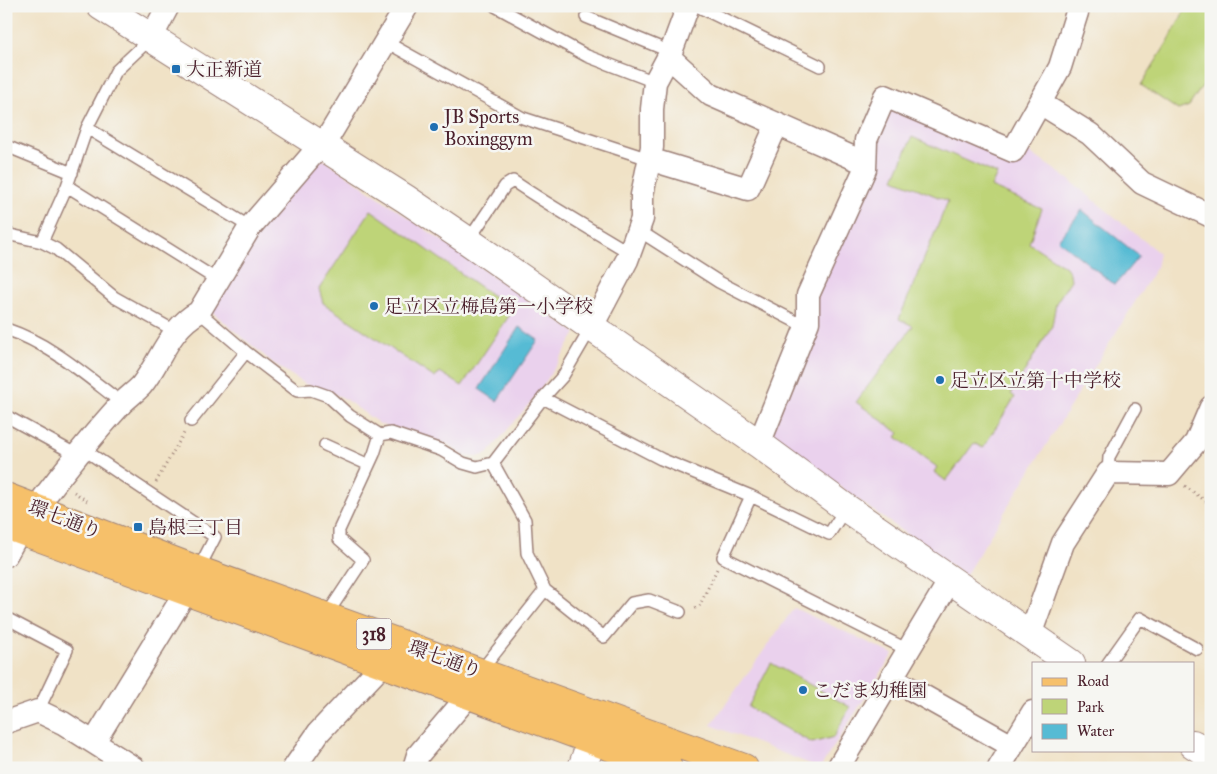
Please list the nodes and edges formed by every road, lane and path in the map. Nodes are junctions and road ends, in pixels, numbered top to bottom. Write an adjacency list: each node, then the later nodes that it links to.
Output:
1 (102, 6): 9 (street)
2 (168, 6): 9 (street)
3 (407, 6): 10 (street)
4 (495, 6): 13 (lane)
5 (688, 6): 11 (street)
6 (697, 6): 12 (lane)
7 (1079, 6): 14 (street)
8 (586, 17): 11 (lane)
9 (151, 38): 16 (lane); 17 (street)
10 (386, 42): 17 (street); 19 (lane)
11 (670, 55): 13 (street); 15 (street)
12 (820, 66)
13 (655, 82): 19 (street)
14 (1040, 103): 20 (street); 23 (street)
15 (777, 124): 19 (street); 20 (street)
16 (87, 128): 21 (lane); 24 (lane)
17 (320, 145): 24 (street); 27 (street)
18 (6, 146): 21 (lane)
19 (649, 158): 25 (street)
20 (865, 163): 32 (street)
21 (72, 173): 22 (lane)
22 (67, 186): 28 (lane); 30 (lane)
23 (1211, 216)
24 (250, 227): 30 (street)
25 (638, 230): 29 (street); 32 (lane)
26 (6, 234): 28 (lane)
27 (468, 240): 29 (lane); 33 (street)
28 (42, 242): 35 (lane)
29 (630, 253): 33 (street)
30 (219, 281): 31 (street)
31 (199, 312): 35 (street); 36 (lane)
32 (806, 327): 44 (street)
33 (591, 328): 37 (lane); 44 (street)
34 (6, 329): 38 (lane)
35 (175, 331): 38 (street)
36 (246, 352): 42 (lane); 43 (lane)
37 (543, 398): 47 (lane); 52 (lane)
38 (122, 404): 46 (street)
39 (1211, 407): 50 (street)
40 (1135, 409): 49 (lane)
41 (6, 416): 46 (lane)
42 (191, 421): 51 (path)
43 (380, 435): 47 (lane); 48 (lane)
44 (759, 444): 56 (street)
45 (325, 445): 48 (lane)
46 (80, 452): 51 (lane); 55 (street)
47 (493, 463): 62 (lane)
48 (369, 464): 64 (lane)
49 (1108, 473): 50 (street); 66 (street)
50 (1168, 474): 54 (path)
51 (150, 493): 60 (lane)
52 (751, 496): 56 (lane); 59 (lane)
53 (6, 497): 55 (main road, 環七通り / 318)
54 (1211, 504)
55 (36, 508): 60 (main road, 環七通り / 318)
56 (846, 508): 61 (street)
57 (13, 527): 58 (street); 60 (main road, 環七通り / 318)
58 (6, 555)
59 (722, 558): 63 (path); 68 (lane)
60 (192, 580): 64 (main road, 環七通り / 318); 71 (main road, 環七通り / 318); 80 (street)
61 (950, 580): 66 (street); 68 (street)
62 (545, 590): 63 (lane); 73 (lane)
63 (680, 612)
64 (326, 616): 73 (main road, 環七通り / 318)
65 (6, 618): 74 (lane)
66 (1030, 635): 69 (street)
67 (1197, 649): 70 (lane)
68 (908, 650): 72 (street)
69 (1066, 662)
70 (1109, 662)
71 (384, 663): 73 (main road, 環七通り / 318); 86 (street)
72 (891, 678): 82 (street); 91 (street)
73 (474, 683): 76 (main road, 環七通り / 318); 79 (main road, 環七通り / 318); 87 (street)
74 (38, 711): 77 (street); 80 (street)
75 (1032, 714): 82 (street)
76 (601, 715): 78 (main road, 環七通り / 318); 79 (street)
77 (6, 722)
78 (645, 731): 84 (street); 90 (main road, 環七通り / 318)
79 (591, 740): 84 (main road, 環七通り / 318); 88 (street)
80 (94, 742): 85 (street)
81 (1194, 745): 83 (street)
82 (1012, 746): 92 (street)
83 (1211, 756)
84 (635, 762): 89 (main road, 環七通り / 318)
85 (134, 768)
86 (294, 768)
87 (414, 768)
88 (582, 768)
89 (668, 768)
90 (744, 768)
91 (838, 768)
92 (999, 768)

